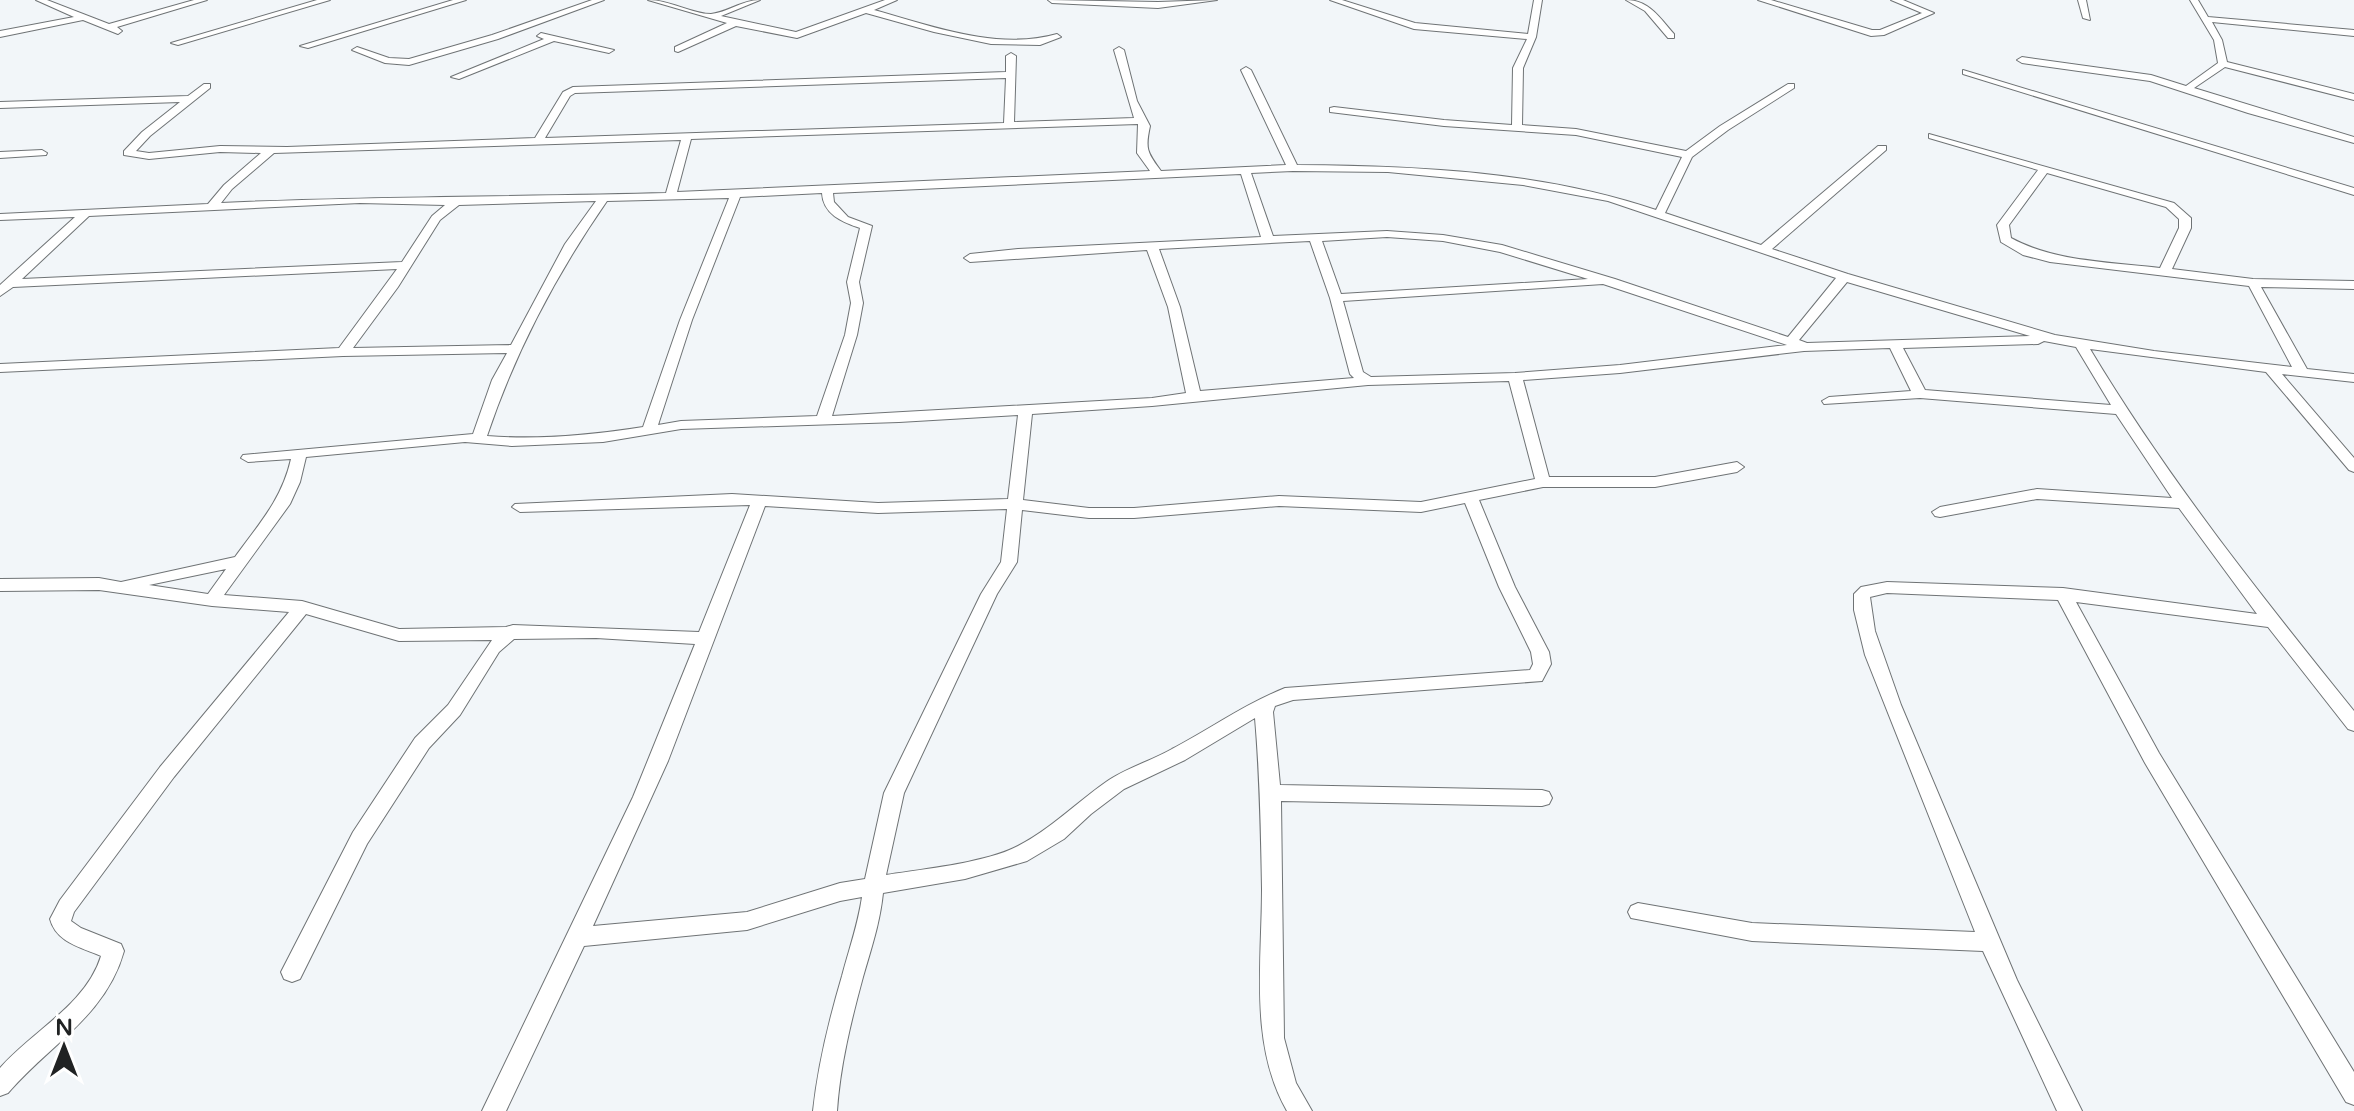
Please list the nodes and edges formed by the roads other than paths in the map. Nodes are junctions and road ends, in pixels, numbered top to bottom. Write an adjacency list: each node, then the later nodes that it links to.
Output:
1 (40, 0): 20 (street)
2 (203, 0): 24 (street)
3 (326, 0): 34 (street)
4 (462, 0): 36 (street)
5 (600, 0): 25 (street)
6 (652, 0): 19 (street)
7 (756, 0): 19 (street)
8 (893, 0): 18 (street)
9 (1052, 0): 10 (street)
10 (1213, 0)
11 (1334, 0): 32 (street)
12 (1538, 0): 32 (street)
13 (1630, 0): 30 (street)
14 (1762, 0): 15 (street)
15 (1895, 0)
16 (2082, 0): 21 (street)
17 (2194, 0): 22 (street)
18 (863, 10): 23 (street); 35 (street)
19 (711, 17): 23 (street)
20 (81, 18): 24 (street); 27 (street)
21 (2087, 18)
22 (2205, 19): 26 (street); 43 (street)
23 (735, 23): 37 (street)
24 (109, 27): 28 (street)
25 (521, 29): 33 (street); 38 (street)
26 (2354, 33)
27 (0, 34)
28 (127, 34)
29 (1032, 34): 35 (street)
30 (1671, 36)
31 (1057, 37): 35 (street)
32 (1532, 37): 57 (street)
33 (552, 39): 39 (street); 47 (street)
34 (175, 43)
35 (1021, 43)
36 (305, 46)
37 (678, 49)
38 (357, 50)
39 (609, 50)
40 (1119, 50): 55 (street)
41 (1011, 56): 46 (street)
42 (2022, 60): 50 (street)
43 (2223, 64): 50 (street); 51 (street)
44 (1246, 70): 67 (street)
45 (1966, 72): 72 (street)
46 (1009, 75): 56 (street); 60 (street)
47 (456, 77)
48 (207, 86): 52 (street)
49 (1791, 86): 66 (street)
50 (2187, 89): 61 (street)
51 (2354, 97)
52 (190, 99): 53 (street); 63 (street)
53 (0, 105)
54 (1334, 110): 57 (street)
55 (1139, 121): 56 (street); 70 (street)
56 (1009, 124): 58 (street)
57 (1517, 127): 66 (street)
58 (687, 135): 60 (street); 74 (street)
59 (1933, 136): 68 (street)
60 (539, 140): 63 (street)
61 (2354, 140)
62 (1882, 148): 84 (street)
63 (271, 150): 77 (street)
64 (42, 153): 65 (street)
65 (0, 155)
66 (1688, 155): 78 (street)
67 (1293, 168): 69 (street); 78 (street)
68 (2044, 169): 87 (street); 87 (street)
69 (1245, 171): 70 (street); 82 (street)
70 (1159, 176): 71 (street)
71 (827, 190): 73 (street); 111 (street)
72 (2354, 192)
73 (736, 194): 74 (street); 112 (street)
74 (671, 196): 75 (street)
75 (604, 198): 76 (street); 98 (street)
76 (456, 202): 77 (street); 86 (street)
77 (210, 209): 79 (street)
78 (1659, 214): 84 (street)
79 (84, 215): 80 (street); 92 (street)
80 (0, 217)
81 (1315, 238): 82 (street); 89 (street); 93 (street)
82 (1268, 240): 83 (street)
83 (1152, 247): 85 (street); 107 (street)
84 (1764, 249): 88 (street)
85 (970, 258)
86 (406, 265): 92 (street); 99 (street)
87 (2164, 273): 90 (street)
88 (1844, 277): 94 (street); 95 (street)
89 (1611, 282): 93 (street); 95 (street)
90 (2253, 283): 91 (street); 102 (street)
91 (2354, 285)
92 (5, 287)
93 (1336, 298): 105 (street)
94 (2053, 339): 96 (street); 97 (street)
95 (1798, 344): 97 (street); 103 (street)
96 (2081, 344): 100 (street); 109 (street)
97 (1895, 346): 106 (street)
98 (516, 349): 99 (street); 113 (street)
99 (343, 352): 101 (street)
100 (2269, 367): 102 (street); 117 (street)
101 (0, 368)
102 (2302, 372): 104 (street)
103 (1515, 377): 105 (street); 118 (street)
104 (2354, 378)
105 (1368, 381): 107 (street)
106 (1920, 394): 108 (street); 109 (street)
107 (1194, 396): 110 (street)
108 (1829, 401)
109 (2118, 410): 122 (street)
110 (1025, 411): 111 (street); 121 (street)
111 (823, 421): 112 (street)
112 (649, 430): 113 (street)
113 (479, 439): 114 (street)
114 (299, 454): 115 (street); 125 (street)
115 (248, 458)
116 (1737, 467): 118 (street)
117 (2354, 467)
118 (1543, 482): 119 (street)
119 (1471, 499): 121 (street); 134 (street)
120 (759, 502): 121 (street); 123 (street); 133 (street)
121 (1015, 504): 138 (street)
122 (2186, 504): 124 (street); 131 (street)
123 (520, 507)
124 (1940, 512)
125 (240, 561): 127 (street); 129 (street)
126 (0, 585): 127 (street)
127 (119, 586): 129 (street)
128 (2063, 594): 131 (street); 141 (street); 144 (street)
129 (212, 600): 130 (street)
130 (302, 607): 132 (street); 143 (street)
131 (2273, 622): 135 (street)
132 (513, 631): 133 (street); 142 (street)
133 (706, 638): 140 (street)
134 (1268, 702): 136 (street); 138 (street)
135 (2354, 724)
136 (1271, 793): 137 (street); 147 (street)
137 (1542, 798)
138 (874, 885): 140 (street); 146 (street)
139 (1638, 912): 141 (street)
140 (577, 937): 145 (street)
141 (1990, 942): 148 (street)
142 (292, 972)
143 (0, 1085)
144 (2354, 1094)
145 (494, 1111)
146 (825, 1111)
147 (1300, 1111)
148 (2070, 1111)

